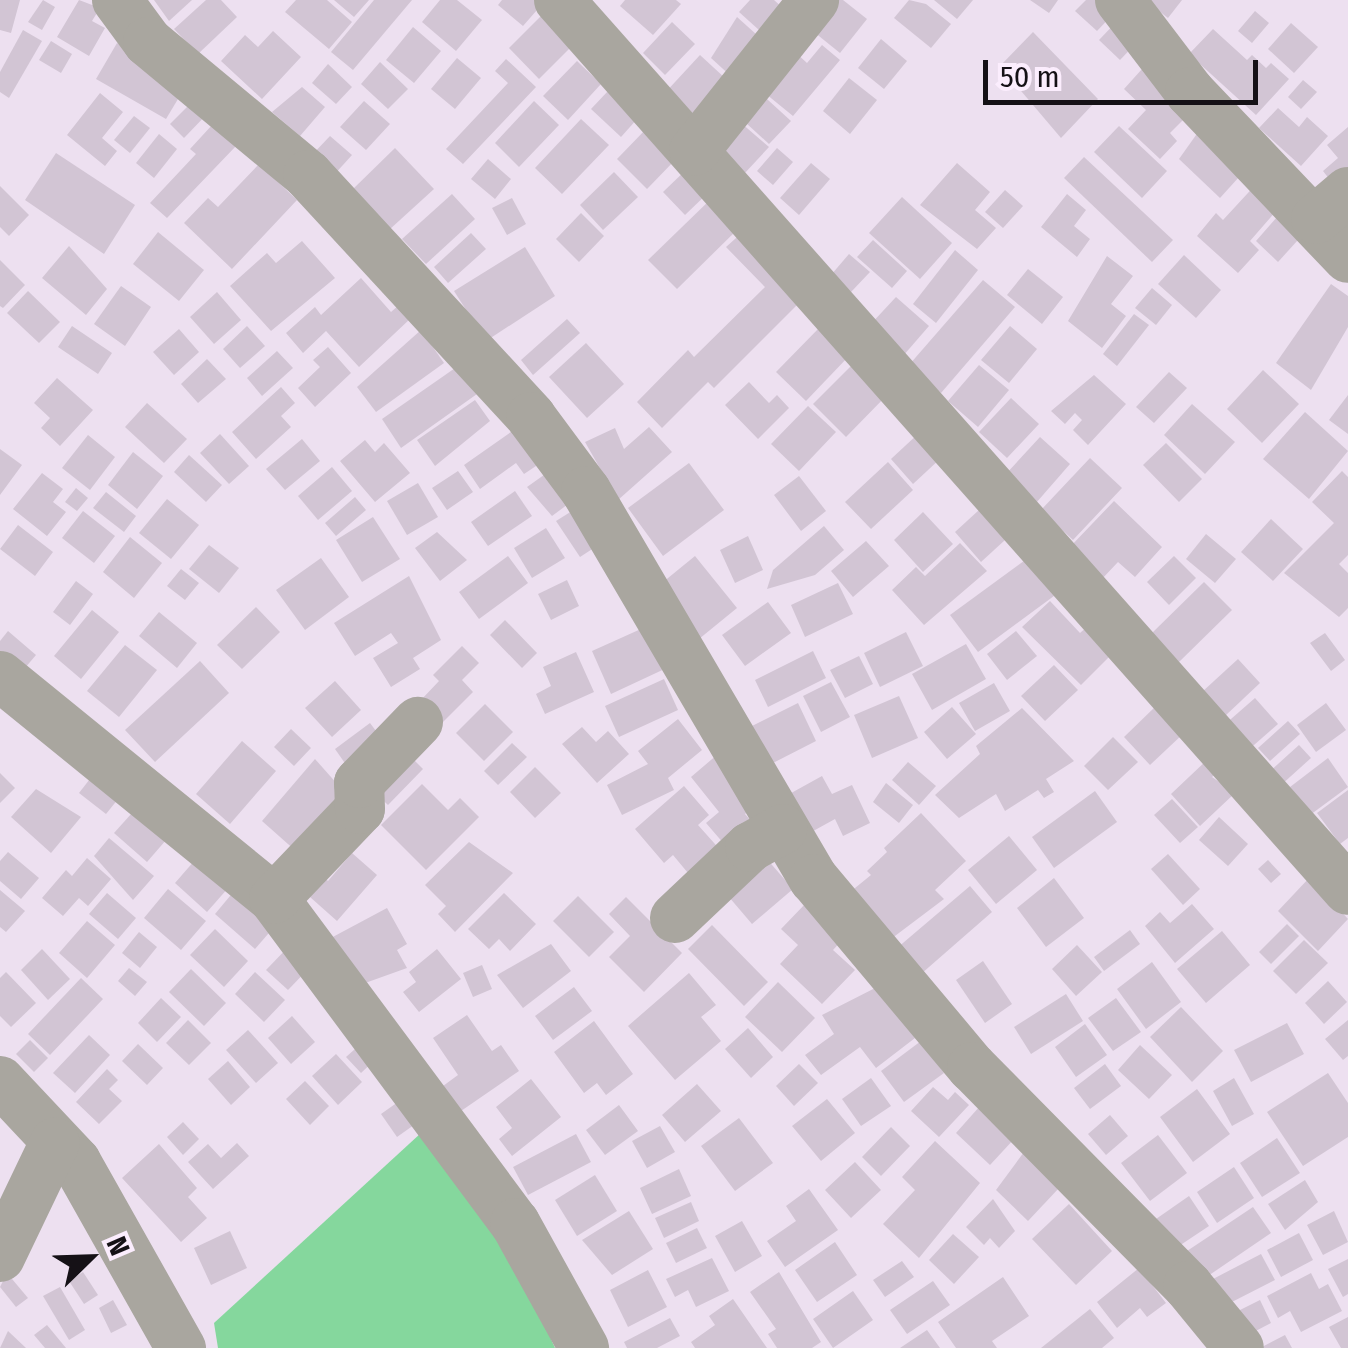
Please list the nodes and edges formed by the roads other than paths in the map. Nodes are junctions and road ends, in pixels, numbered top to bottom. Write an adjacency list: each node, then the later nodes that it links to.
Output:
1 (118, 0): 10 (street)
2 (559, 0): 5 (street)
3 (814, 0): 5 (street)
4 (1120, 0): 6 (street)
5 (694, 150): 11 (street)
6 (1332, 205): 7 (street)
7 (1348, 258)
8 (0, 676): 12 (street)
9 (418, 722): 12 (street)
10 (782, 829): 13 (street); 19 (street)
11 (1348, 890)
12 (274, 898): 18 (street)
13 (674, 918)
14 (0, 1080): 15 (street)
15 (55, 1142): 16 (street); 17 (street)
16 (0, 1257)
17 (181, 1348)
18 (584, 1348)
19 (1239, 1348)

